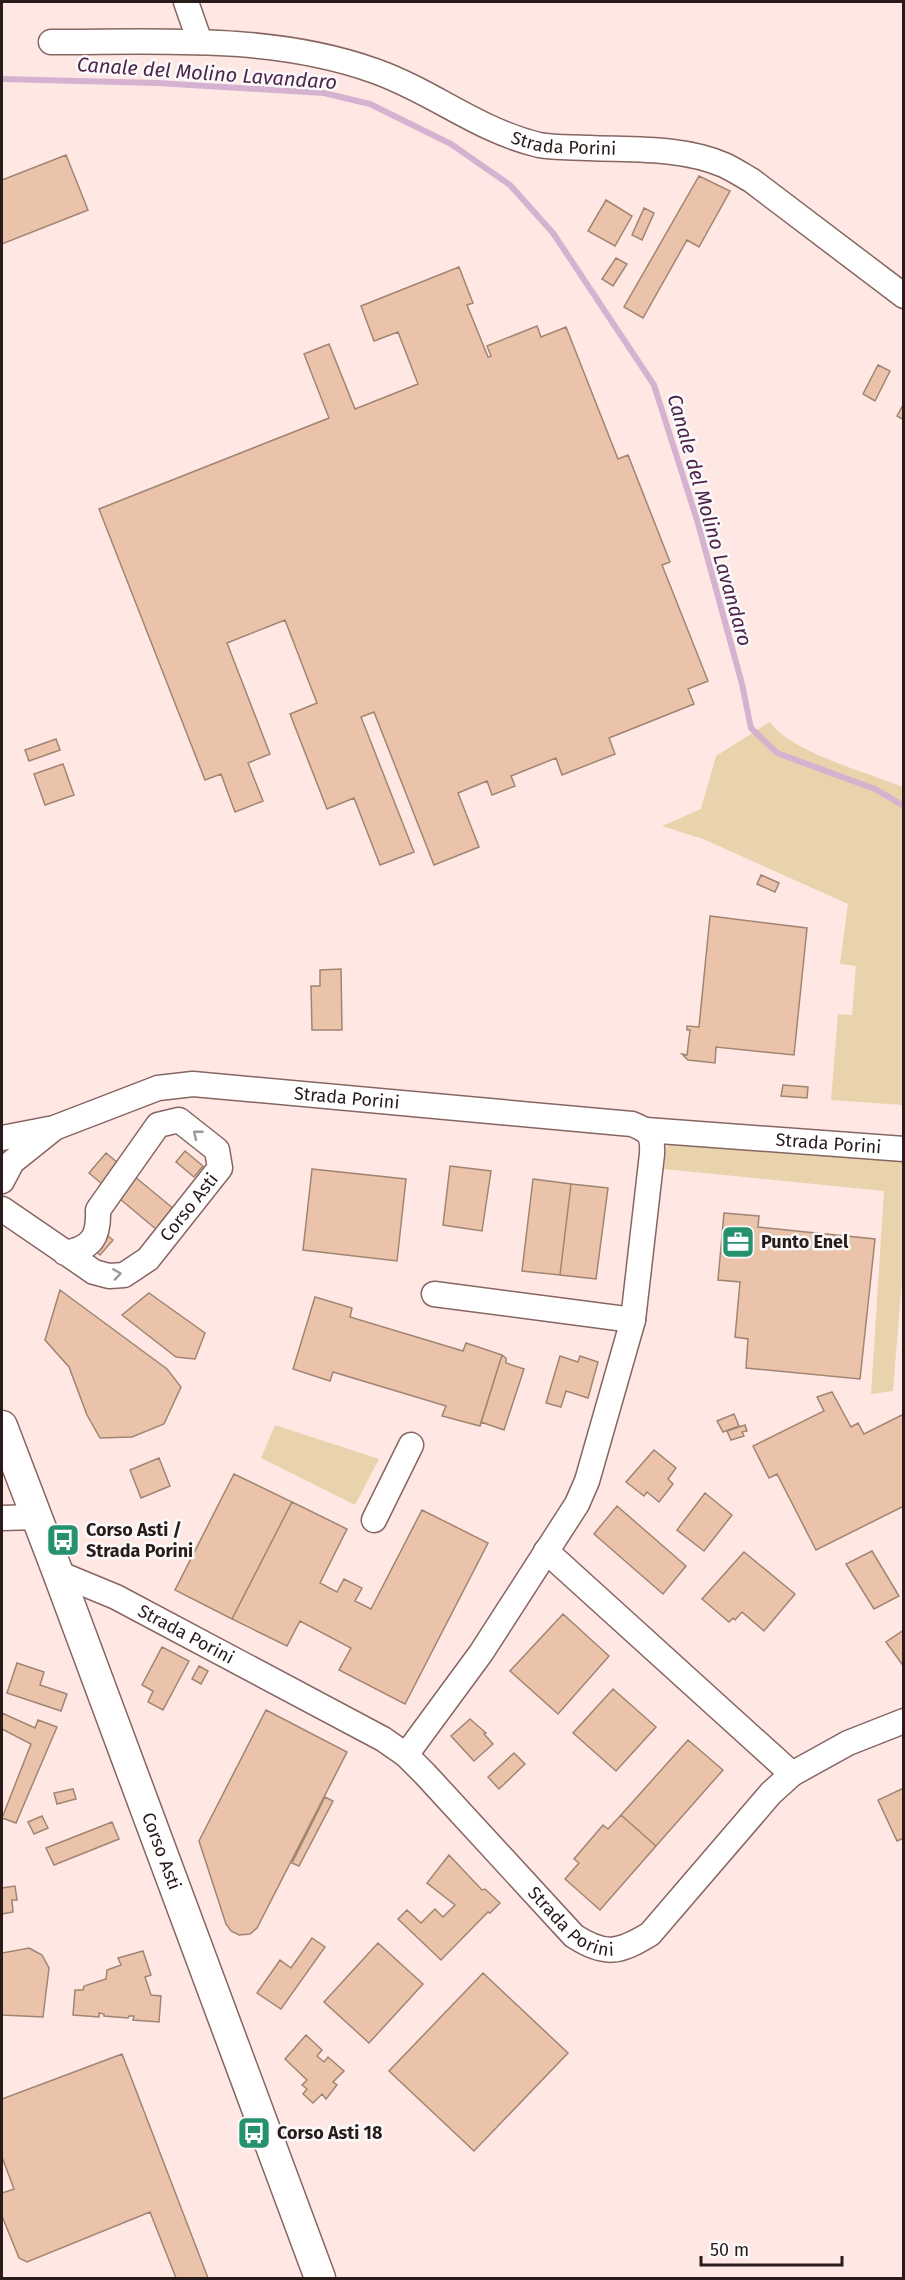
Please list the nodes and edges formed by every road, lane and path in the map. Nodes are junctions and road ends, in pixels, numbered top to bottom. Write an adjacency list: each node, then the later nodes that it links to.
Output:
1 (186, 2): 3 (street)
2 (51, 42): 3 (street, Strada Porini)
3 (200, 42): 4 (street, Strada Porini)
4 (903, 296)
5 (54, 1128): 6 (street, Strada Porini); 7 (street, Strada Porini); 9 (street, Strada Porini)
6 (646, 1130): 8 (street, Strada Porini); 13 (street)
7 (2, 1138)
8 (903, 1149)
9 (2, 1180)
10 (2, 1209): 11 (street, Corso Asti)
11 (65, 1253): 11 (street, Corso Asti, one-way to 11)
12 (434, 1294): 13 (street)
13 (633, 1320): 19 (street)
14 (2, 1426): 16 (main road, Corso Asti)
15 (411, 1445): 18 (street)
16 (37, 1517): 17 (street); 20 (main road, Corso Asti)
17 (2, 1518)
18 (374, 1520)
19 (546, 1551): 22 (street); 23 (street)
20 (58, 1573): 22 (street, Strada Porini); 24 (main road, Corso Asti)
21 (903, 1721): 23 (street, Strada Porini)
22 (406, 1755): 23 (street, Strada Porini)
23 (792, 1774)
24 (320, 2278)

